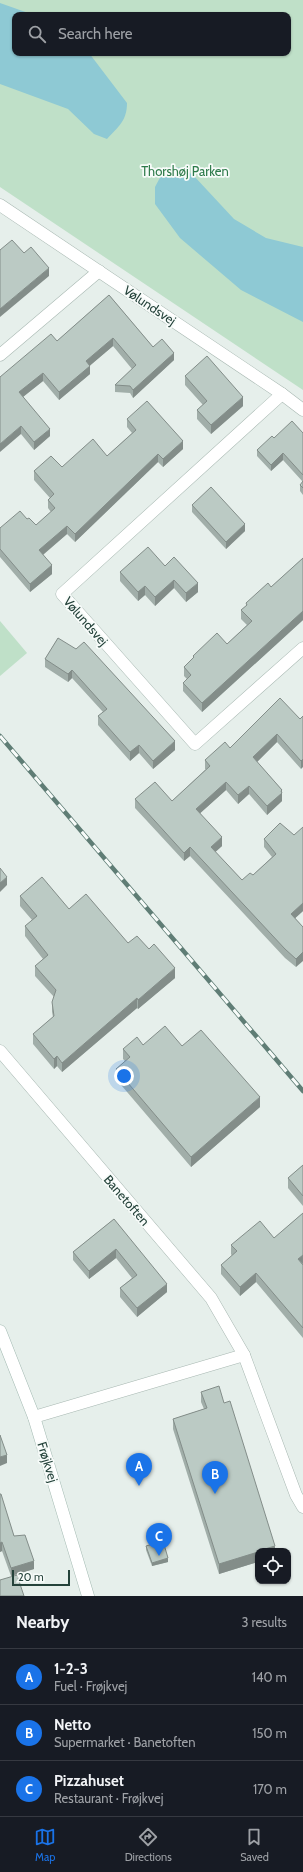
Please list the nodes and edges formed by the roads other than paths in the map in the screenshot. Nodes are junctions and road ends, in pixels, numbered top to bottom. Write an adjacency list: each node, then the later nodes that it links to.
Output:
1 (0, 205): 2 (street, Vølundsvej)
2 (99, 271): 3 (street); 4 (street, Vølundsvej)
3 (0, 355)
4 (282, 394): 5 (street, Vølundsvej); 6 (street, Vølundsvej)
5 (303, 410)
6 (303, 648)
7 (0, 1051): 9 (street, Banetoften)
8 (0, 1331): 10 (street, Frøjkvej)
9 (244, 1355): 10 (street); 11 (street, Banetoften)
10 (34, 1417): 12 (street, Frøjkvej)
11 (303, 1507)
12 (88, 1596)

